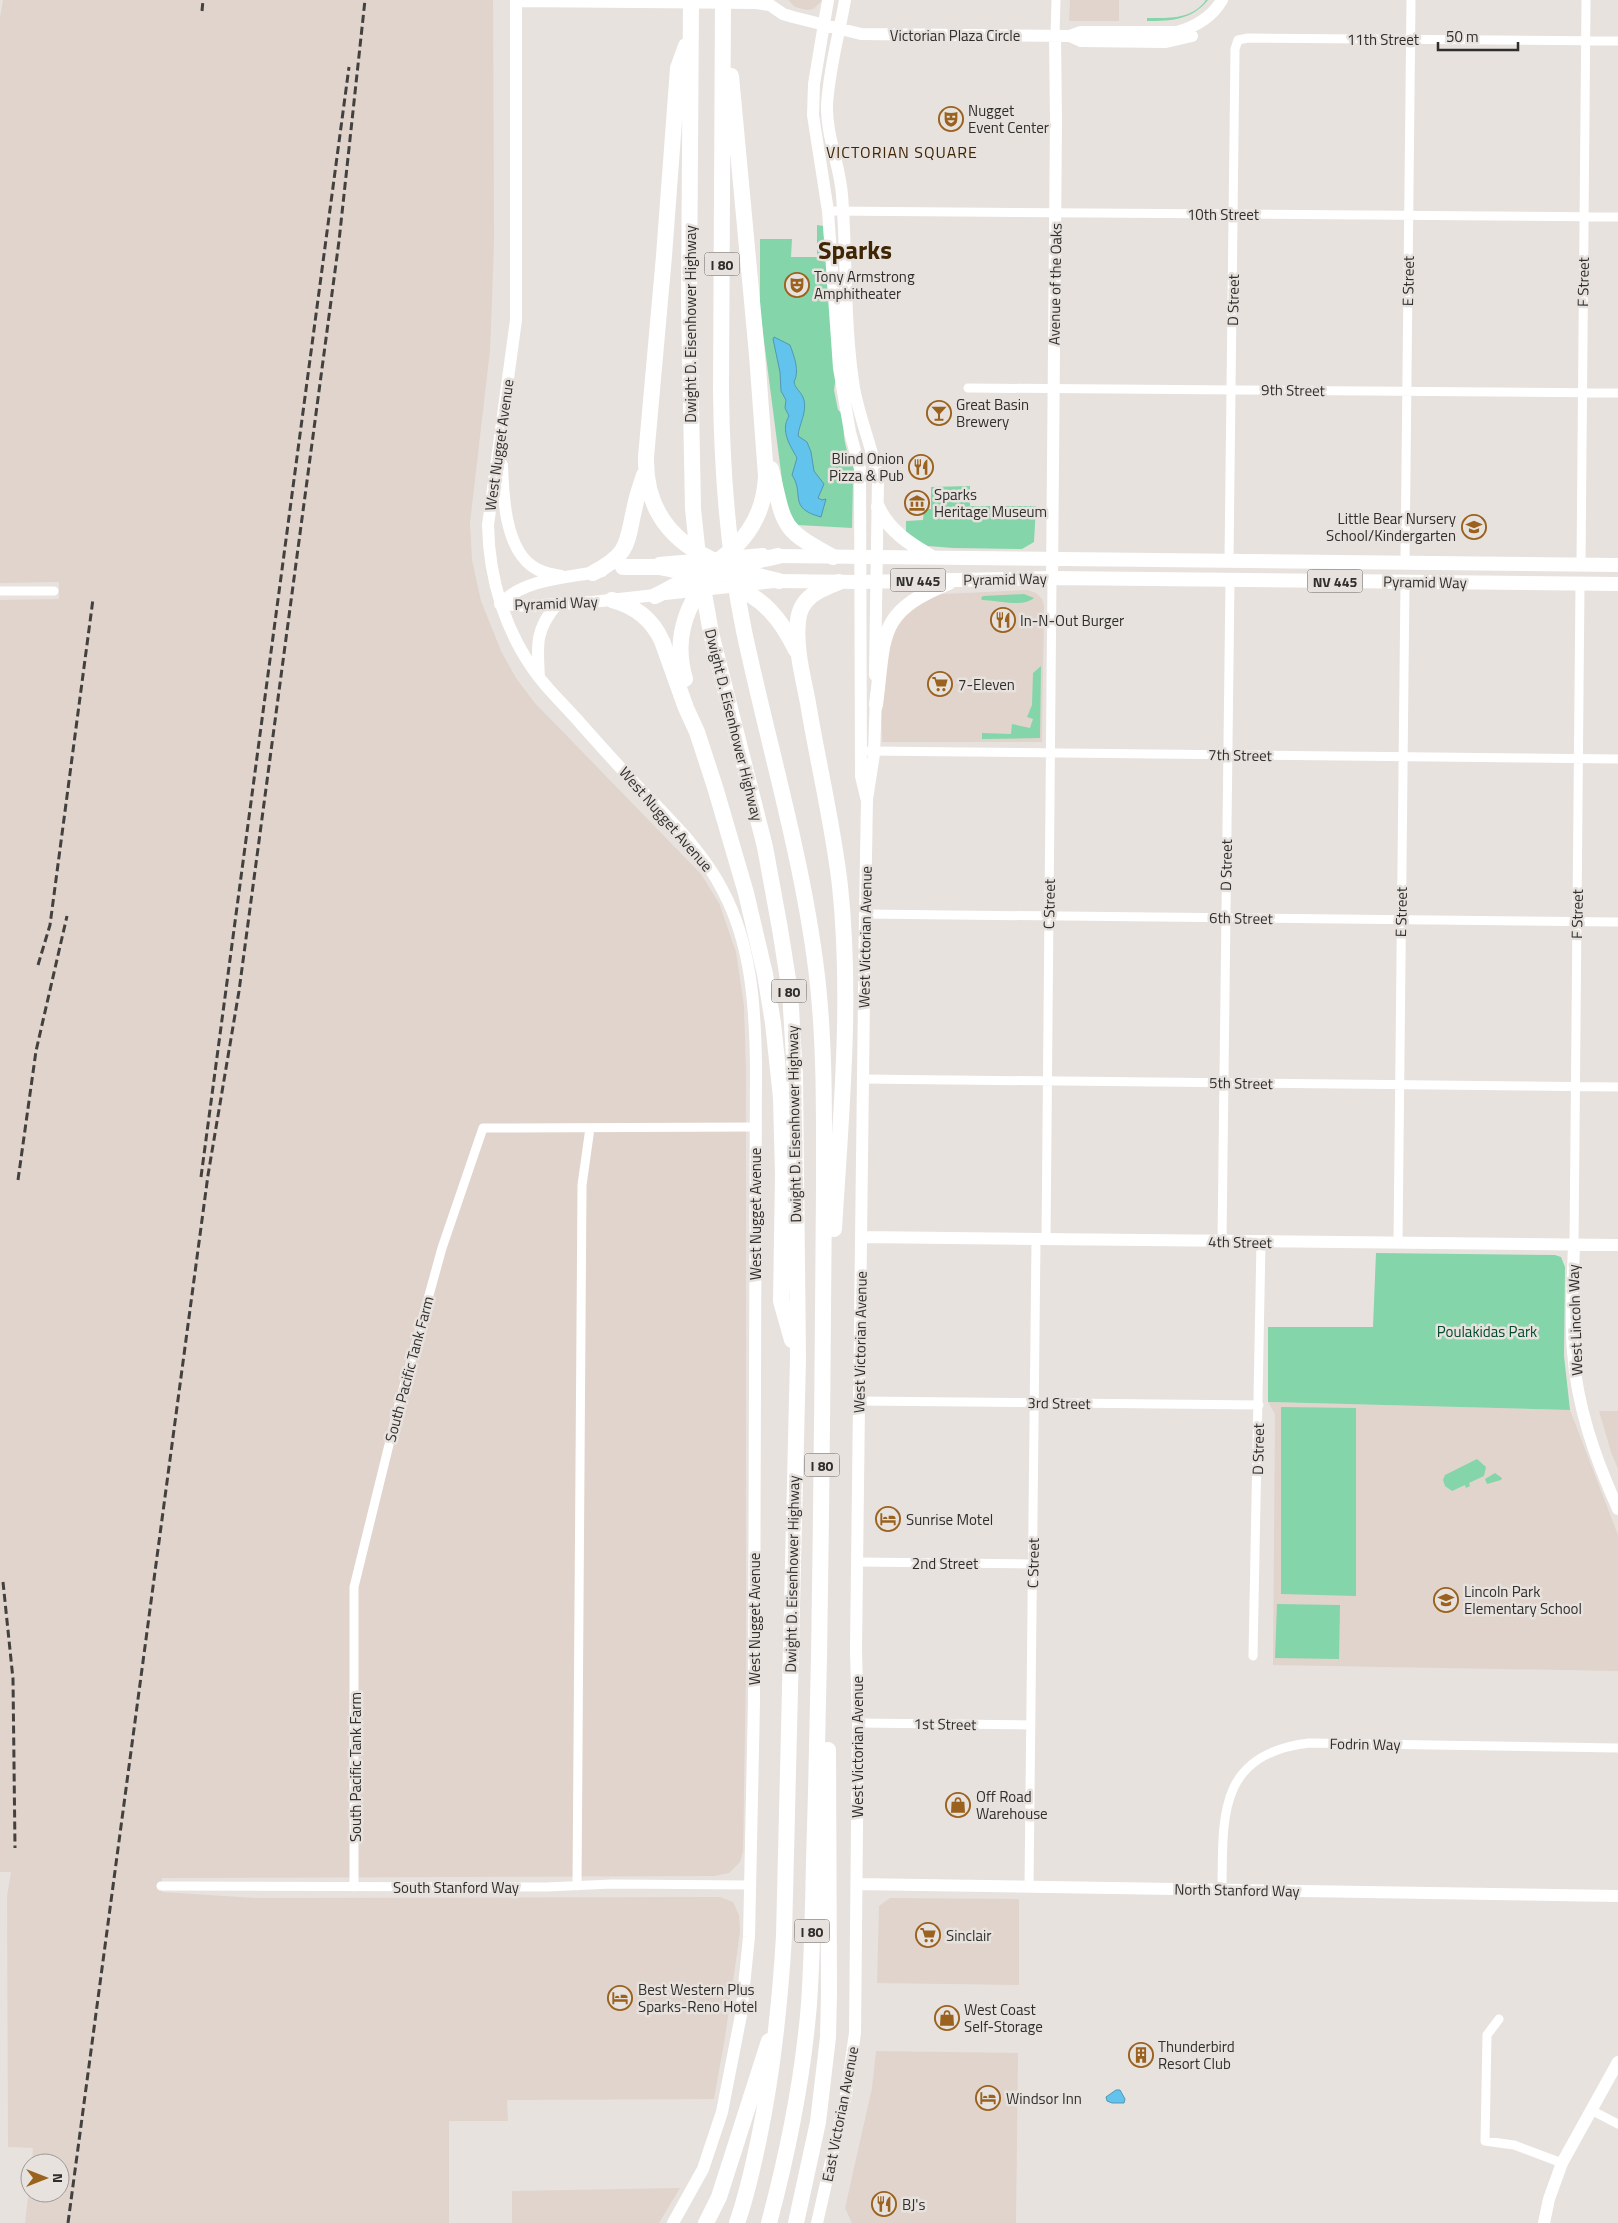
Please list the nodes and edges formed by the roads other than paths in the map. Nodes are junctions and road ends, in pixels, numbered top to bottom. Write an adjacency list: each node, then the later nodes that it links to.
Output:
1 (516, 0): 12 (street, Victorian Plaza Circle); 35 (street, West Nugget Avenue)
2 (691, 0): 14 (highway, Dwight D. Eisenhower Highway / I 80)
3 (723, 0): 11 (highway, Dwight D. Eisenhower Highway / I 80)
4 (828, 0): 12 (street, West Victorian Avenue)
5 (845, 0): 13 (street, West Victorian Avenue)
6 (1056, 0): 15 (street, Avenue of the Oaks)
7 (1222, 0): 16 (street, Victorian Plaza Circle)
8 (1231, 0): 16 (street, Victorian Plaza Circle)
9 (1411, 0): 17 (street, E Street)
10 (1586, 0): 19 (street, F Street)
11 (723, 24): 34 (highway); 101 (highway, Dwight D. Eisenhower Highway / I 80)
12 (824, 24): 13 (street, Victorian Plaza Circle); 21 (street, West Victorian Avenue)
13 (840, 28): 15 (street, Victorian Plaza Circle); 22 (street, West Victorian Avenue)
14 (691, 32): 36 (highway); 102 (highway, Dwight D. Eisenhower Highway / I 80)
15 (1055, 36): 16 (street, Victorian Plaza Circle); 23 (street, Avenue of the Oaks)
16 (1070, 36)
17 (1411, 39): 18 (street, 11th Street); 19 (street, 11th Street); 25 (street, E Street)
18 (1238, 40): 24 (street, D Street)
19 (1586, 41): 20 (street, 11th Street); 26 (street, F Street)
20 (1618, 41)
21 (828, 212): 22 (street, 10th Street); 40 (street, West Victorian Avenue)
22 (843, 212): 23 (street, 10th Street); 37 (street, West Victorian Avenue)
23 (1056, 214): 24 (street, 10th Street); 29 (street, Avenue of the Oaks)
24 (1233, 214): 25 (street, 10th Street); 30 (street, D Street)
25 (1409, 215): 26 (street, 10th Street); 31 (street, E Street)
26 (1584, 217): 27 (street, 10th Street); 32 (street, F Street)
27 (1618, 217)
28 (968, 388): 29 (street, 9th Street)
29 (1054, 389): 30 (street, 9th Street); 49 (street, Avenue of the Oaks)
30 (1232, 389): 31 (street, 9th Street); 43 (street, D Street)
31 (1407, 392): 32 (street, 9th Street); 45 (street, E Street)
32 (1582, 393): 33 (street, 9th Street); 46 (street, F Street)
33 (1618, 393)
34 (763, 434): 39 (highway); 44 (highway)
35 (501, 435): 52 (street); 68 (street, West Nugget Avenue)
36 (645, 471): 44 (highway); 50 (highway)
37 (878, 507): 41 (street, West Victorian Avenue); 42 (main road)
38 (778, 556): 39 (main road, Pyramid Way / NV 445); 44 (highway)
39 (833, 556): 40 (main road, Pyramid Way / NV 445)
40 (860, 557): 41 (main road, Pyramid Way / NV 445); 58 (street, West Victorian Avenue)
41 (877, 557): 42 (main road, Pyramid Way / NV 445); 56 (street, West Victorian Avenue)
42 (932, 558): 49 (main road, Pyramid Way / NV 445)
43 (1229, 560): 45 (main road, Pyramid Way / NV 445); 49 (main road, Pyramid Way / NV 445)
44 (719, 562): 48 (street, Pyramid Way); 51 (highway); 55 (highway); 62 (highway)
45 (1405, 562): 46 (main road, Pyramid Way / NV 445)
46 (1581, 564): 47 (main road, Pyramid Way / NV 445)
47 (1618, 565)
48 (623, 567): 50 (street, Pyramid Way); 51 (highway)
49 (1052, 568): 53 (main road, Pyramid Way / NV 445); 54 (main road, Pyramid Way / NV 445); 75 (street, C Street)
50 (593, 573): 52 (street, Pyramid Way)
51 (696, 574): 62 (highway); 66 (highway)
52 (565, 576): 68 (street, Pyramid Way)
53 (959, 579): 56 (main road, Pyramid Way / NV 445); 72 (main road)
54 (1230, 579): 59 (main road, Pyramid Way / NV 445); 76 (street, D Street)
55 (779, 581): 57 (main road, Pyramid Way / NV 445); 63 (street, Pyramid Way / NV 445)
56 (877, 581): 58 (main road, Pyramid Way / NV 445); 72 (street, West Victorian Avenue)
57 (838, 582): 58 (main road, Pyramid Way / NV 445); 70 (highway)
58 (859, 582): 74 (street, West Victorian Avenue)
59 (1405, 582): 60 (main road, Pyramid Way / NV 445); 77 (street, E Street)
60 (1580, 583): 61 (main road, Pyramid Way / NV 445); 78 (street, F Street)
61 (1618, 584)
62 (708, 585): 63 (highway); 66 (street, Pyramid Way); 73 (highway)
63 (735, 587): 70 (highway)
64 (0, 591): 65 (street)
65 (54, 591)
66 (655, 596): 67 (street, Pyramid Way)
67 (612, 600): 69 (street, Pyramid Way); 73 (highway)
68 (500, 604): 69 (street, Pyramid Way); 71 (street, West Nugget Avenue)
69 (557, 604): 71 (street)
70 (800, 659): 101 (highway)
71 (539, 677): 92 (street, West Nugget Avenue)
72 (876, 705): 74 (street, West Victorian Avenue)
73 (697, 732): 102 (highway)
74 (868, 751): 75 (street, 7th Street); 80 (street, West Victorian Avenue)
75 (1050, 753): 76 (street, 7th Street); 81 (street, C Street)
76 (1227, 755): 77 (street, 7th Street); 82 (street, D Street)
77 (1402, 757): 78 (street, 7th Street); 83 (street, E Street)
78 (1578, 759): 79 (street, 7th Street); 84 (street, F Street)
79 (1618, 759)
80 (865, 914): 81 (street, 6th Street); 86 (street, West Victorian Avenue)
81 (1049, 916): 82 (street, 6th Street); 87 (street, C Street)
82 (1225, 918): 83 (street, 6th Street); 88 (street, D Street)
83 (1401, 920): 84 (street, 6th Street); 89 (street, E Street)
84 (1577, 921): 85 (street, 6th Street); 90 (street, F Street)
85 (1618, 922)
86 (863, 1079): 87 (street, 5th Street); 94 (street, West Victorian Avenue)
87 (1047, 1081): 88 (street, 5th Street); 95 (street, C Street)
88 (1223, 1083): 89 (street, 5th Street); 96 (street, D Street)
89 (1399, 1084): 90 (street, 5th Street); 98 (street, E Street)
90 (1575, 1086): 91 (street, 5th Street); 99 (street, F Street)
91 (1618, 1087)
92 (756, 1127): 93 (street, South Pacific Tank Farm); 115 (street, West Nugget Avenue)
93 (590, 1128): 117 (street); 118 (street, South Pacific Tank Farm)
94 (861, 1237): 95 (street, 4th Street); 103 (street, West Victorian Avenue)
95 (1041, 1240): 96 (street, 4th Street); 104 (street, C Street)
96 (1222, 1242): 97 (street, 4th Street)
97 (1261, 1242): 98 (street, 4th Street); 105 (street, D Street)
98 (1398, 1243): 99 (street, 4th Street)
99 (1574, 1245): 100 (street, 4th Street); 106 (street, West Lincoln Way)
100 (1618, 1245)
101 (824, 1293): 109 (highway, Dwight D. Eisenhower Highway / I 80)
102 (798, 1358): 122 (highway, Dwight D. Eisenhower Highway / I 80)
103 (859, 1401): 104 (street, 3rd Street); 107 (street, West Victorian Avenue)
104 (1034, 1402): 105 (street, 3rd Street); 108 (street, C Street)
105 (1259, 1405): 110 (street, D Street)
106 (1618, 1509)
107 (857, 1562): 108 (street, 2nd Street); 111 (street, West Victorian Avenue)
108 (1033, 1564): 112 (street, C Street)
109 (819, 1636): 131 (highway, Dwight D. Eisenhower Highway / I 80); 132 (highway)
110 (1253, 1656)
111 (858, 1723): 112 (street, 1st Street); 114 (street, West Victorian Avenue)
112 (1031, 1725): 119 (street, C Street)
113 (1618, 1748): 120 (street, Fodrin Way)
114 (857, 1884): 119 (street, North Stanford Way); 133 (street, East Victorian Avenue)
115 (751, 1885): 117 (street, South Stanford Way); 128 (street, West Nugget Avenue)
116 (162, 1886): 118 (street, South Stanford Way)
117 (577, 1886): 118 (street, South Stanford Way)
118 (354, 1887)
119 (1029, 1887): 120 (street, North Stanford Way)
120 (1222, 1890): 121 (street, North Stanford Way)
121 (1618, 1896)
122 (780, 2008): 129 (highway); 130 (highway, Dwight D. Eisenhower Highway / I 80)
123 (1499, 2019): 127 (street)
124 (1618, 2062): 125 (street)
125 (1591, 2110): 126 (street); 127 (street)
126 (1618, 2124)
127 (1562, 2163): 134 (street)
128 (673, 2223)
129 (706, 2223)
130 (737, 2223)
131 (769, 2223)
132 (796, 2223)
133 (817, 2223)
134 (1544, 2223)

